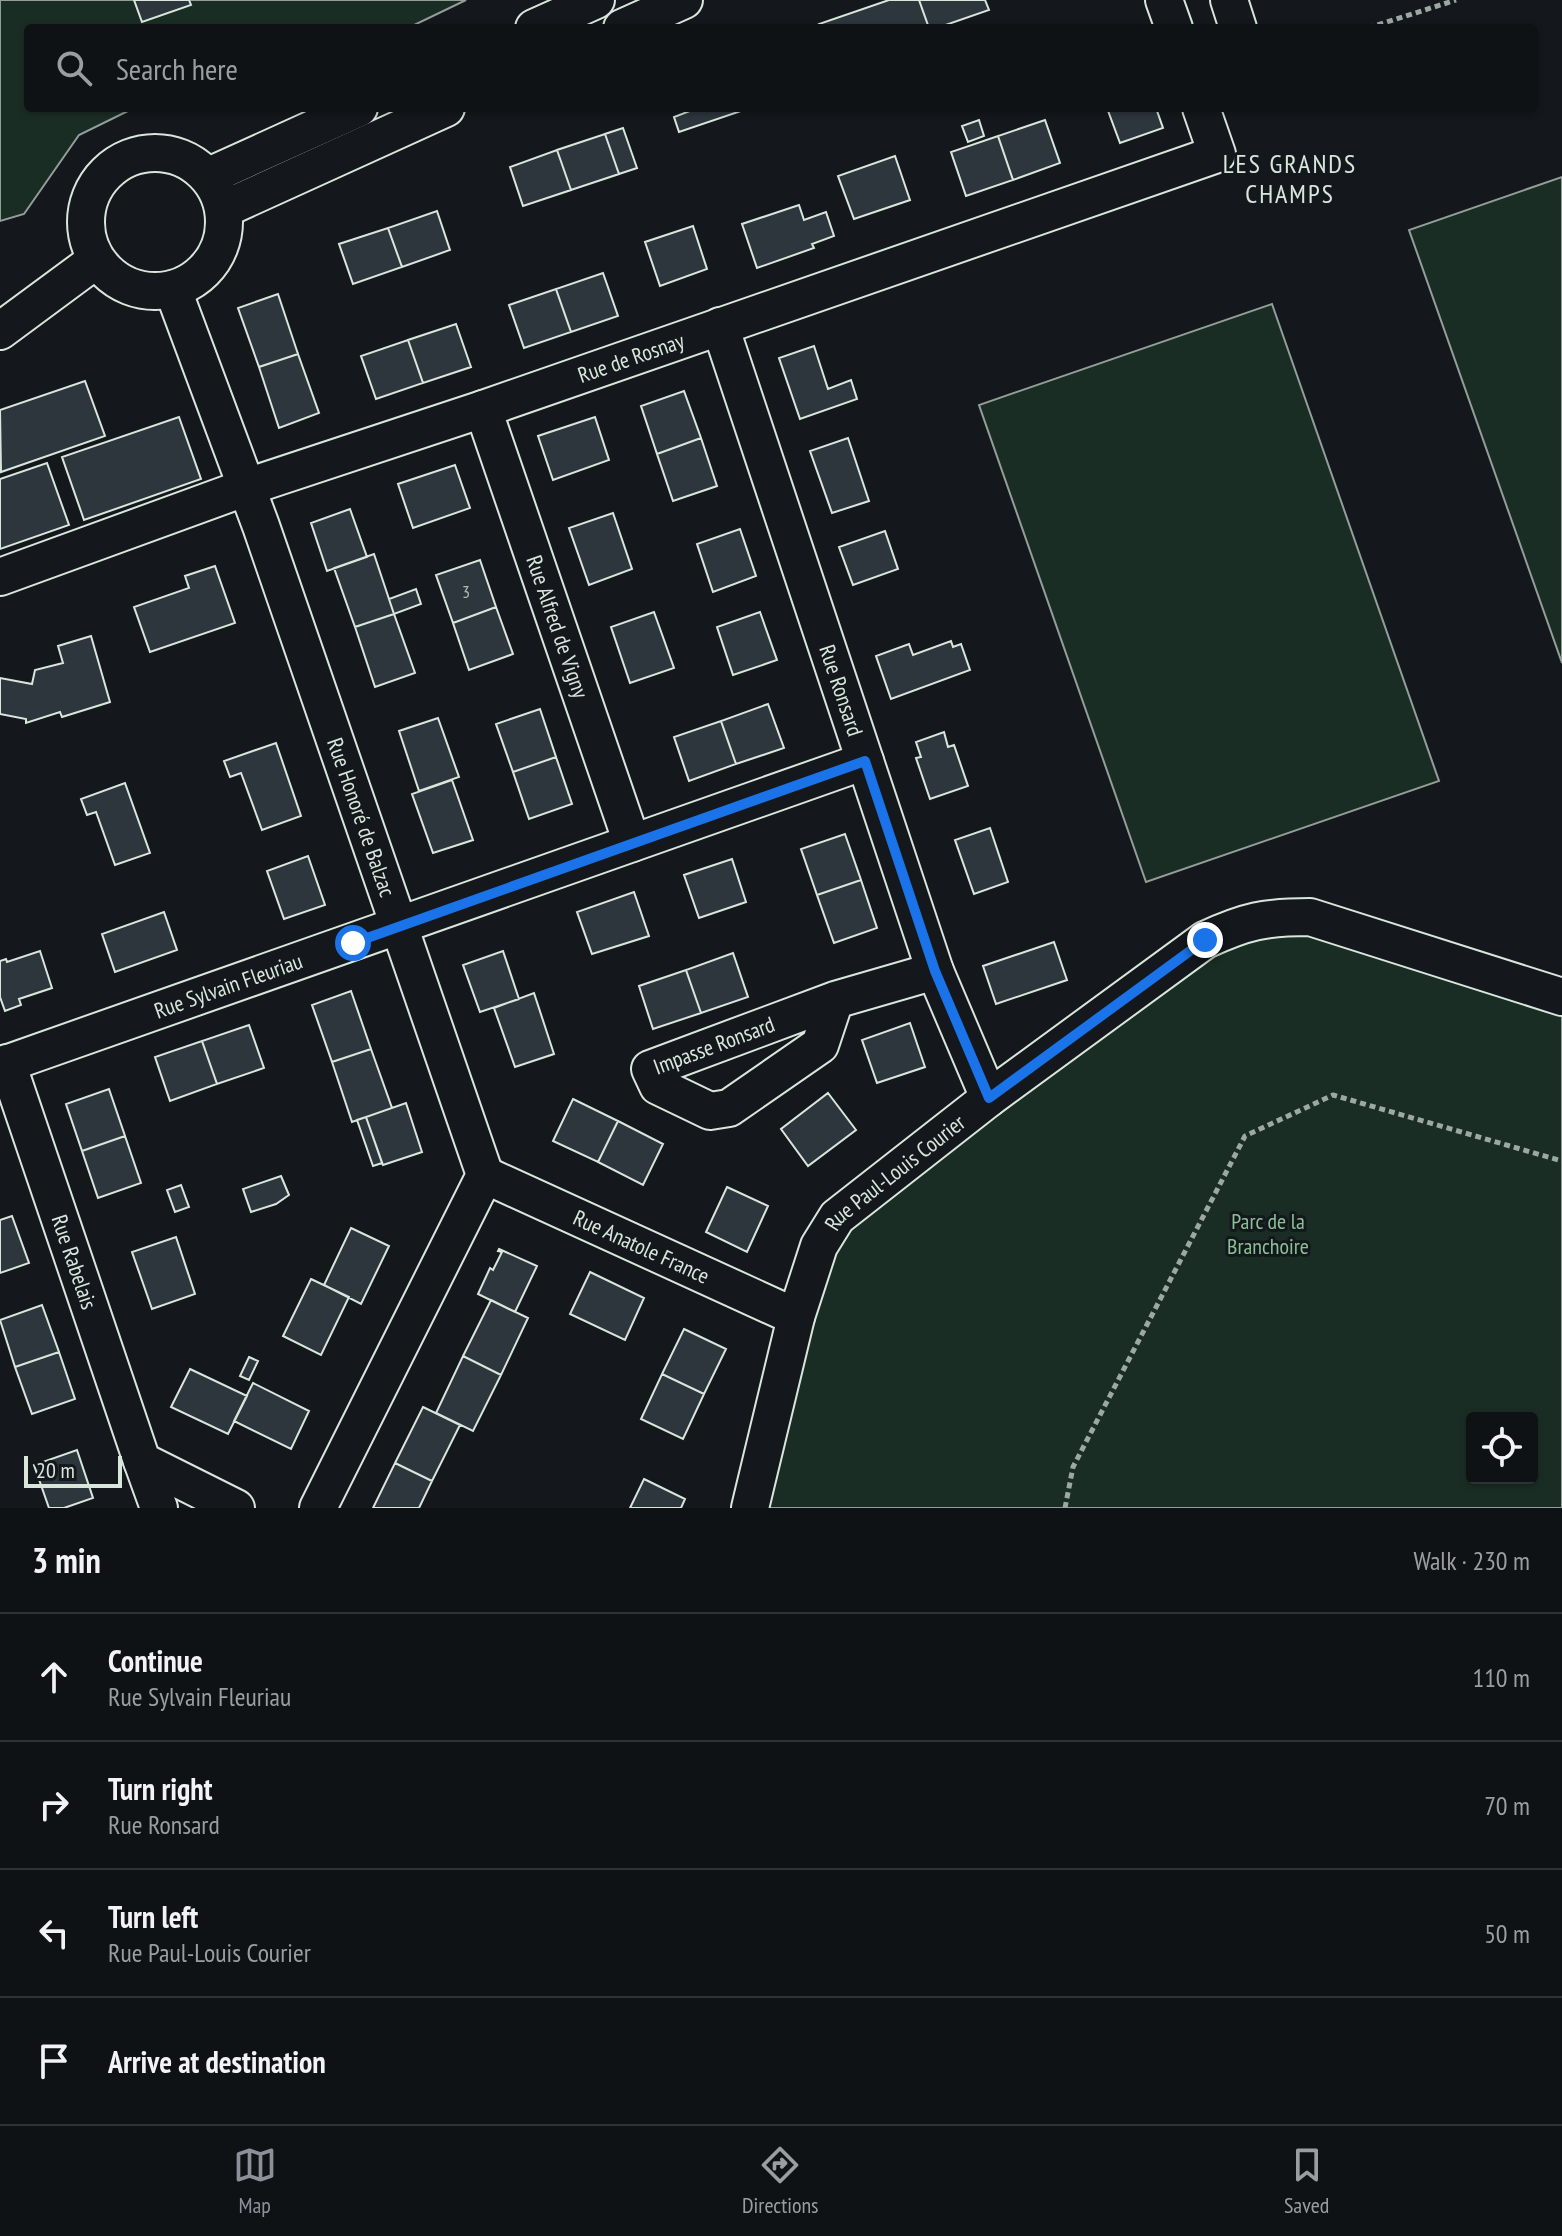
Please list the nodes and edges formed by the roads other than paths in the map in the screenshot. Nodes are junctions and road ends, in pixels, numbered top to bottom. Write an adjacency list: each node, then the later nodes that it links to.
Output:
1 (596, 0): 5 (street)
2 (684, 0): 6 (street)
3 (1164, 0): 7 (street)
4 (1229, 0): 8 (street)
5 (543, 24)
6 (631, 24)
7 (1173, 24)
8 (1237, 24)
9 (350, 112): 12 (street)
10 (437, 112): 13 (street)
11 (1202, 112): 16 (street, Rue de Rosnay)
12 (209, 176): 13 (street); 14 (street)
13 (224, 209): 15 (street)
14 (96, 260): 15 (street); 17 (street)
15 (173, 290): 19 (street, Rue Honoré de Balzac)
16 (720, 326): 18 (street, Rue de Rosnay); 21 (street, Rue Ronsard)
17 (0, 331)
18 (483, 409): 19 (street, Rue de Rosnay); 22 (street, Rue Alfred de Vigny)
19 (247, 487): 20 (street, Rue de Rosnay); 23 (street, Rue Honoré de Balzac)
20 (0, 577)
21 (865, 761): 22 (street, Rue Sylvain Fleuriau); 24 (street, Rue Ronsard)
22 (632, 843): 23 (street, Rue Sylvain Fleuriau)
23 (399, 926): 27 (street, Rue Sylvain Fleuriau); 29 (street, Rue Honoré de Balzac)
24 (935, 971): 26 (street); 28 (street, Rue Ronsard)
25 (1562, 997): 28 (street, Rue Paul-Louis Courier)
26 (835, 1000)
27 (4, 1065): 31 (street, Rue Rabelais)
28 (989, 1098): 30 (street, Rue Paul-Louis Courier)
29 (485, 1175): 30 (street, Rue Anatole France); 34 (street)
30 (796, 1317): 35 (street, Rue Paul-Louis Courier)
31 (142, 1461): 32 (street, Rue Rabelais); 33 (street)
32 (159, 1508)
33 (236, 1508)
34 (318, 1508)
35 (750, 1508)

